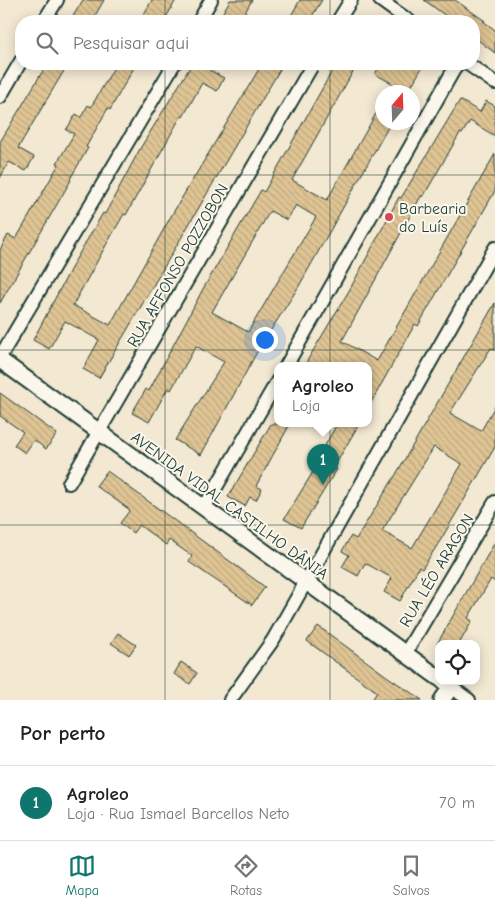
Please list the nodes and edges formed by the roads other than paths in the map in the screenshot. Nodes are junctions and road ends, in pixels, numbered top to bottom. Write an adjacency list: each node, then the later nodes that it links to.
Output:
1 (56, 0): 5 (street)
2 (211, 0): 6 (street)
3 (350, 0): 7 (street)
4 (380, 0): 8 (street)
5 (47, 15)
6 (202, 15)
7 (341, 15)
8 (401, 15)
9 (15, 70): 15 (street)
10 (170, 70): 17 (street)
11 (310, 70): 20 (street, RUA AFFONSO POZZOBON)
12 (454, 70): 18 (street)
13 (477, 70): 14 (street)
14 (495, 83)
15 (0, 97)
16 (495, 248): 24 (street)
17 (0, 358): 20 (street, AVENIDA VIDAL CASTILHO DÂNIA)
18 (288, 362)
19 (274, 387): 23 (street)
20 (99, 432): 21 (street, RUA AFFONSO POZZOBON); 23 (street, AVENIDA VIDAL CASTILHO DÂNIA)
21 (69, 484)
22 (495, 502): 25 (street, RUA LÉO ARAGON)
23 (204, 508): 24 (street, AVENIDA VIDAL CASTILHO DÂNIA)
24 (306, 582): 25 (street, AVENIDA VIDAL CASTILHO DÂNIA); 29 (street)
25 (405, 654): 26 (street, AVENIDA VIDAL CASTILHO DÂNIA)
26 (435, 676)
27 (444, 685): 30 (street)
28 (448, 685): 31 (street, AVENIDA VIDAL CASTILHO DÂNIA)
29 (230, 700)
30 (442, 700)
31 (469, 700)

